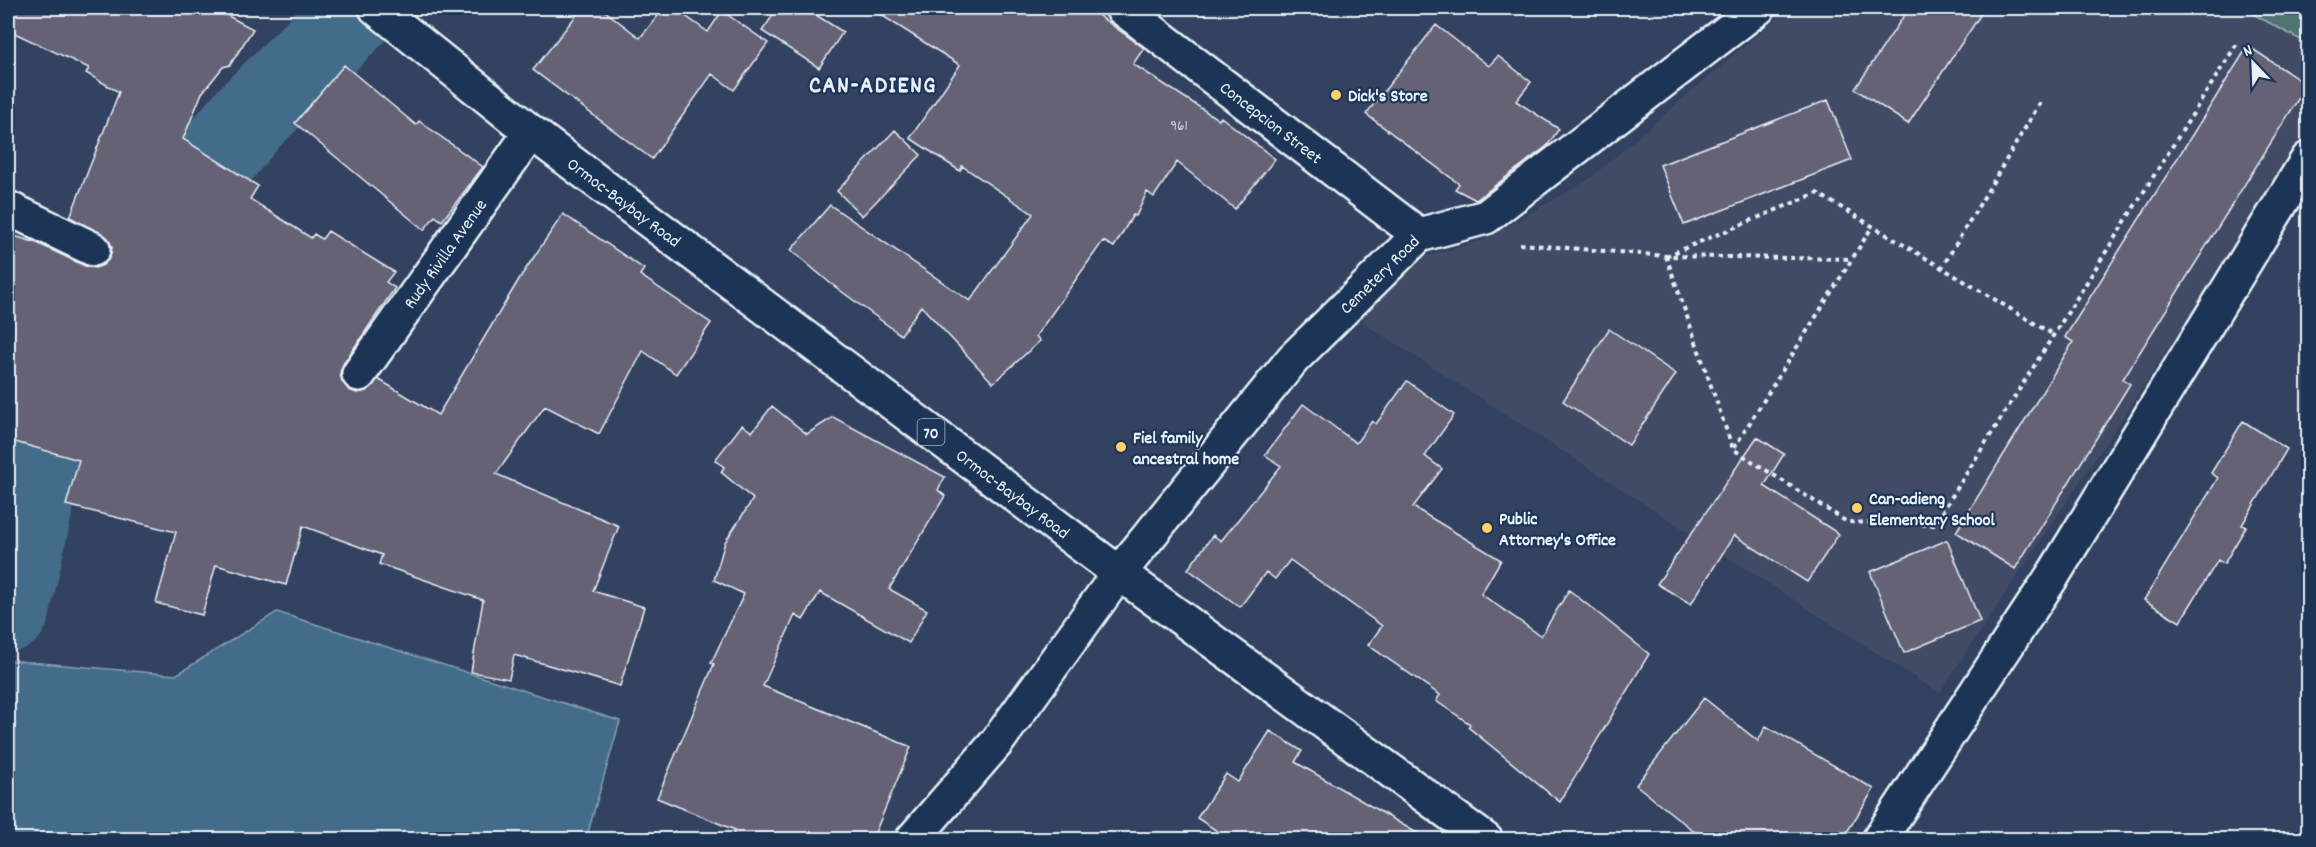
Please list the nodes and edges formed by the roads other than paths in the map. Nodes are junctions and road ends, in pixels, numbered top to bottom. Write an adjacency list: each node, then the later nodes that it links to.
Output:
1 (1122, 8): 7 (main road, Concepcion Street)
2 (1758, 8): 7 (main road, Cemetery Road)
3 (380, 11): 4 (main road, Ormoc-Baybay Road / 70)
4 (531, 132): 9 (main road, Rudy Rivilla Avenue); 10 (main road, Ormoc-Baybay Road / 70)
5 (2308, 159): 13 (main road)
6 (8, 208): 8 (main road)
7 (1419, 235): 10 (main road, Cemetery Road)
8 (93, 249)
9 (359, 374)
10 (1119, 573): 11 (main road, Cemetery Road); 12 (main road, Ormoc-Baybay Road / 70)
11 (912, 840)
12 (1486, 840)
13 (1880, 840)

